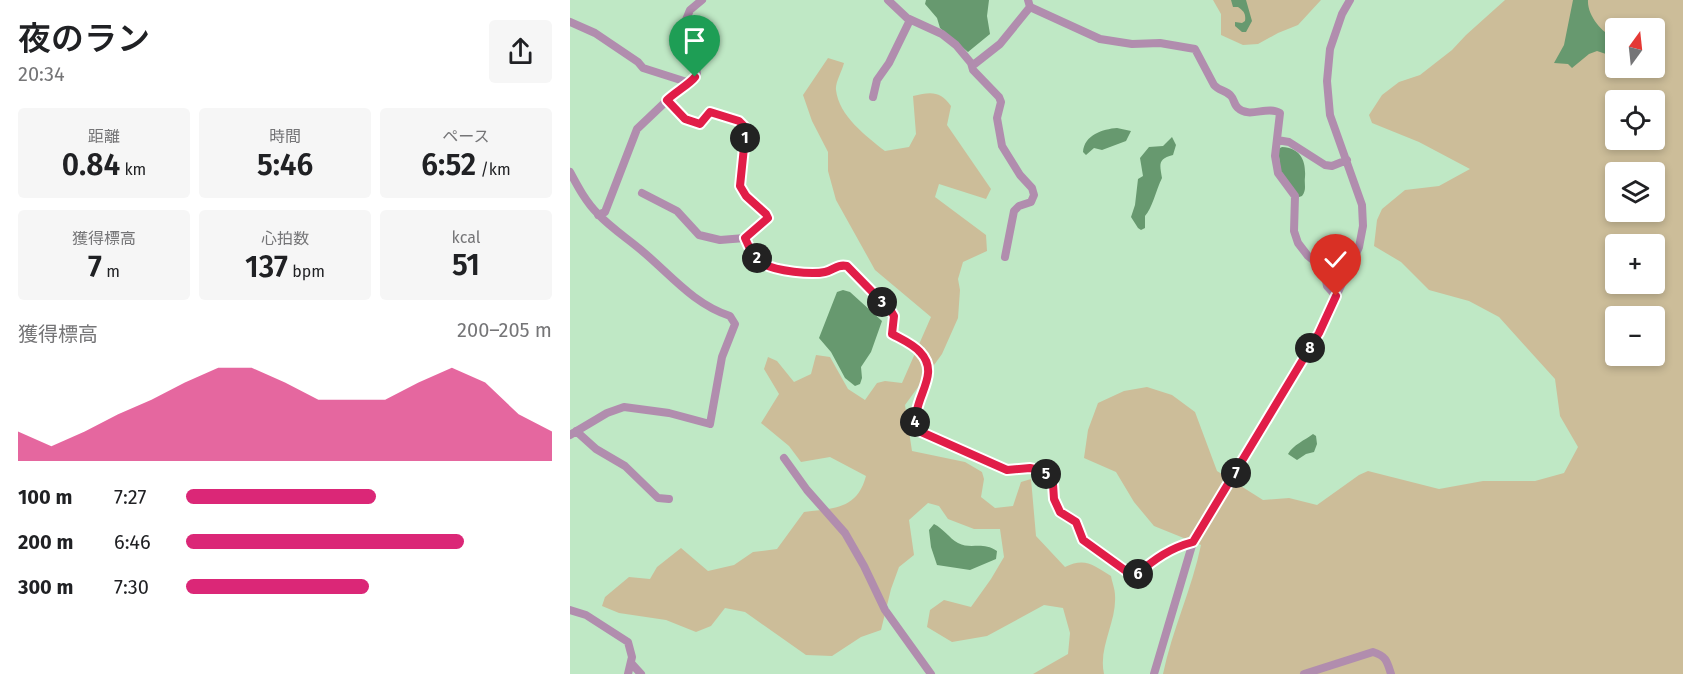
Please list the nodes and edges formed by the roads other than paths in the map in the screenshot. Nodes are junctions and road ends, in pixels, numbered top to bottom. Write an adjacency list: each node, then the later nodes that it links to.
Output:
1 (702, 0): 8 (street)
2 (888, 0): 5 (street)
3 (1350, 0): 12 (street)
4 (1029, 3): 7 (street); 11 (street)
5 (910, 20): 7 (street); 9 (street)
6 (570, 22): 8 (street)
7 (972, 66): 17 (street)
8 (690, 83): 10 (street)
9 (873, 97)
10 (667, 100): 15 (street); 16 (street)
11 (1277, 140): 12 (street); 18 (street)
12 (1347, 160): 18 (street)
13 (570, 172): 15 (street)
14 (642, 194): 16 (street)
15 (598, 215): 19 (street)
16 (745, 238): 22 (street)
17 (1005, 257)
18 (1336, 296): 22 (street)
19 (573, 433): 21 (street)
20 (784, 458): 27 (street)
21 (669, 500)
22 (1193, 542): 28 (street)
23 (570, 610): 24 (street)
24 (631, 663): 25 (street); 26 (street)
25 (628, 674)
26 (641, 674)
27 (931, 674)
28 (1154, 674)
29 (1304, 674): 30 (street)
30 (1391, 674)

